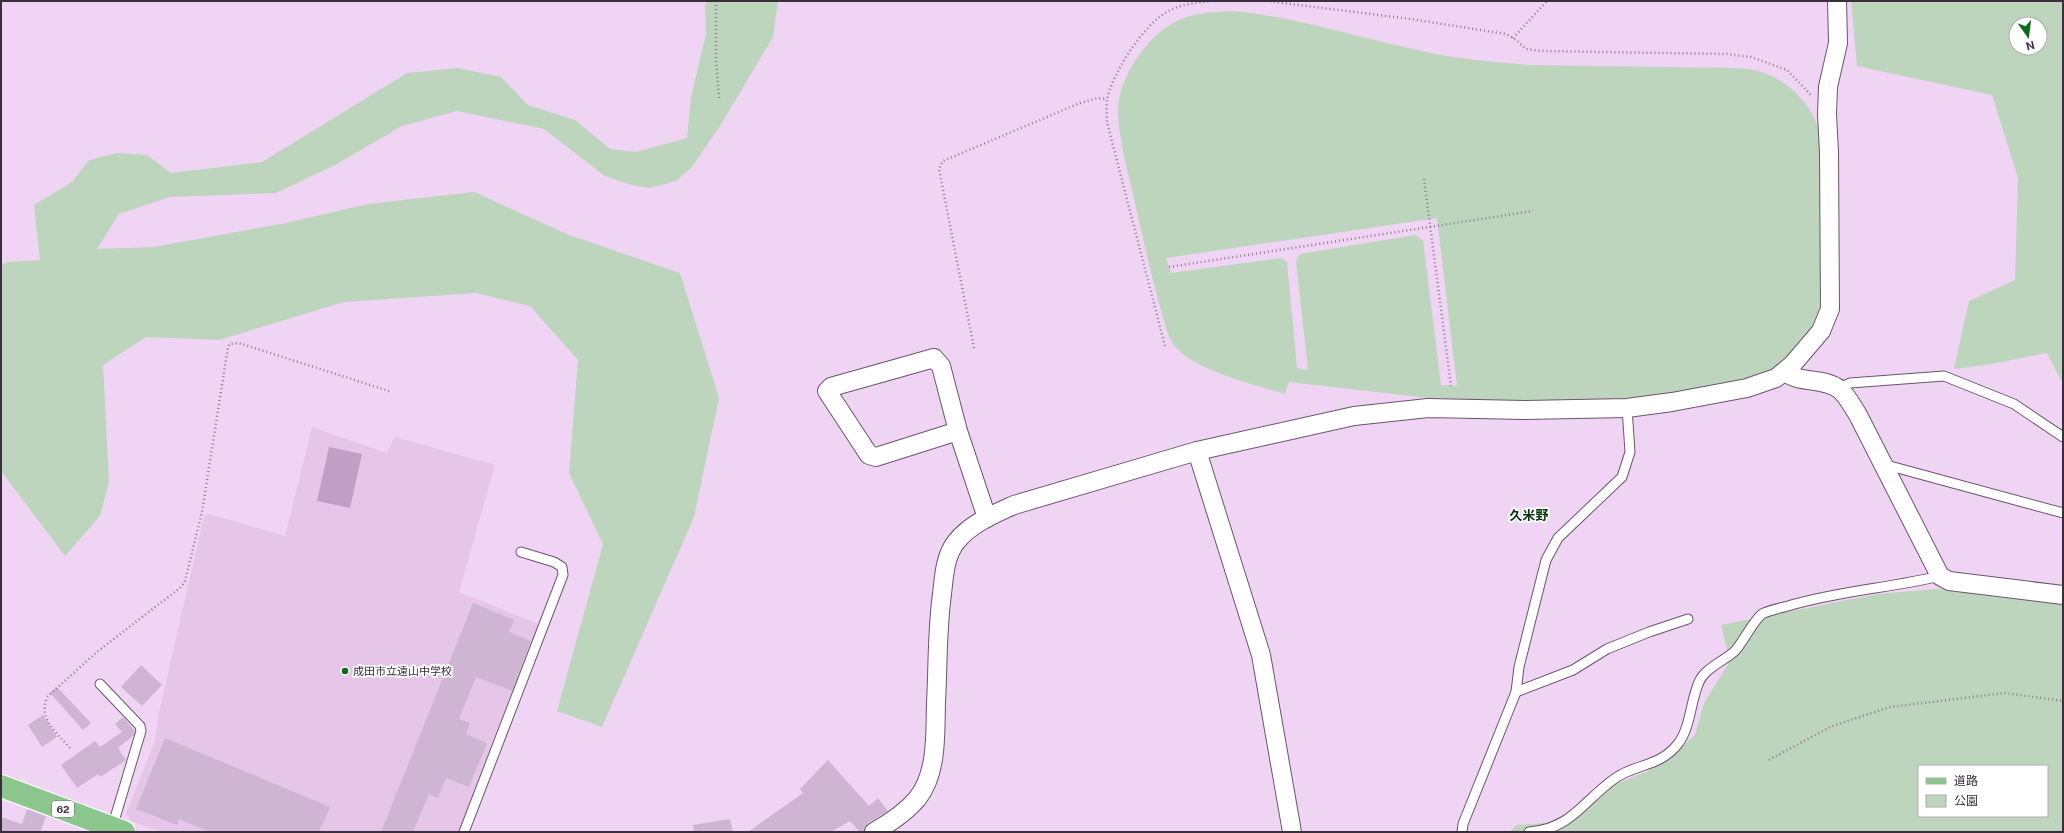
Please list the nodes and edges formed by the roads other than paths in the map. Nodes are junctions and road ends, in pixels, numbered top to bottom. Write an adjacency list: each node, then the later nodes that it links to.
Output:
1 (1837, 1): 2 (street)
2 (1785, 372): 3 (street); 4 (street)
3 (1839, 388): 6 (lane); 8 (street)
4 (1627, 408): 7 (street); 16 (lane)
5 (958, 431): 5 (street); 10 (street)
6 (2063, 437)
7 (1197, 451): 10 (street); 21 (street)
8 (1883, 467): 9 (lane); 12 (street)
9 (2063, 513)
10 (987, 518): 20 (street)
11 (521, 552): 19 (lane)
12 (1940, 576): 13 (street); 23 (lane)
13 (2063, 596)
14 (1688, 619): 16 (lane)
15 (100, 684): 18 (lane)
16 (1516, 692): 22 (lane)
17 (1, 786): 18 (main road, 62)
18 (118, 830)
19 (464, 832)
20 (874, 832)
21 (1292, 832)
22 (1462, 832)
23 (1529, 832)

